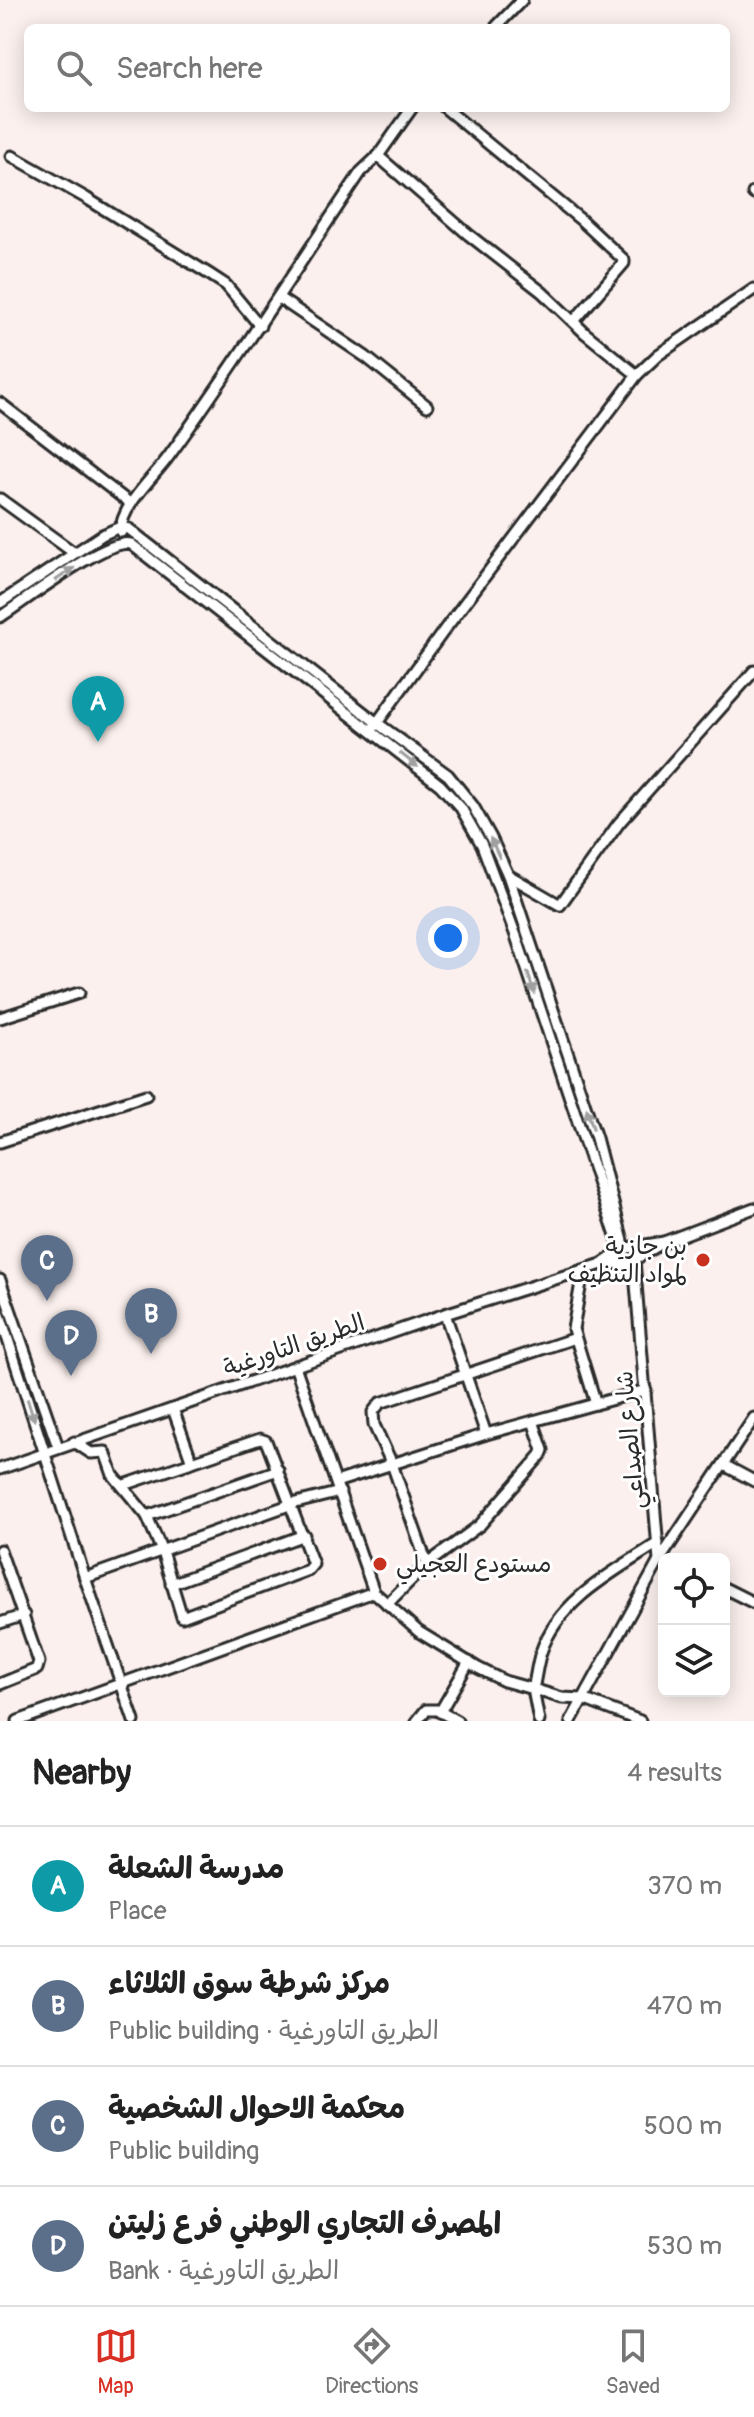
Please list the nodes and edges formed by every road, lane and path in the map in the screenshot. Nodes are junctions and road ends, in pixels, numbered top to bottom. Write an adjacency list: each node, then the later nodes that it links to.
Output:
1 (522, 0): 2 (street)
2 (499, 24)
3 (409, 112): 6 (street)
4 (450, 112): 9 (street)
5 (12, 156): 10 (street)
6 (378, 156): 8 (street); 9 (street)
7 (754, 289): 11 (street)
8 (279, 298): 10 (street); 13 (street)
9 (574, 321): 11 (street)
10 (260, 326): 15 (street)
11 (637, 375): 23 (street)
12 (0, 403): 15 (street)
13 (427, 406)
14 (0, 499): 18 (street)
15 (131, 504): 16 (street)
16 (120, 527): 17 (street); 18 (street); 21 (street)
17 (122, 541): 20 (street, one-way to 17); 21 (street)
18 (73, 552): 19 (street)
19 (0, 603)
20 (0, 617)
21 (243, 624): 23 (street); 24 (street)
22 (754, 671): 25 (street)
23 (377, 723): 24 (street); 25 (street, one-way to 23)
24 (371, 733): 29 (street, one-way to 29)
25 (508, 875): 28 (street)
26 (79, 993): 27 (street)
27 (0, 1018)
28 (558, 1022): 29 (street); 34 (street, one-way to 28)
29 (546, 1027): 34 (street)
30 (146, 1095): 31 (street)
31 (0, 1142)
32 (754, 1208): 33 (street)
33 (664, 1242): 34 (street); 35 (street)
34 (625, 1249): 35 (street); 36 (street); 37 (street)
35 (634, 1260): 36 (street); 39 (street, شارع الصداعي)
36 (623, 1263): 37 (street); 39 (street)
37 (602, 1264): 38 (street, الطريق التاورغية)
38 (583, 1271): 41 (street, الطريق التاورغية); 43 (street)
39 (635, 1277): 46 (street, شارع الصداعي)
40 (0, 1280): 53 (street)
41 (445, 1314): 44 (street, الطريق التاورغية); 45 (street)
42 (0, 1315): 54 (street, one-way to 54)
43 (575, 1338): 45 (street); 47 (street)
44 (295, 1366): 48 (street, الطريق التاورغية); 62 (street)
45 (466, 1375): 51 (street); 56 (street)
46 (646, 1390): 47 (street); 66 (street, شارع الصداعي)
47 (596, 1404): 50 (street)
48 (173, 1409): 52 (street, الطريق التاورغية); 55 (street)
49 (754, 1418): 57 (street)
50 (533, 1421): 51 (street); 71 (street)
51 (486, 1434): 56 (street)
52 (74, 1442): 53 (street, الطريق التاورغية); 61 (street)
53 (58, 1447): 54 (street, الطريق التاورغية)
54 (45, 1452): 58 (street, الطريق التاورغية); 74 (street)
55 (192, 1462): 59 (street); 61 (street)
56 (392, 1464): 62 (street); 71 (street)
57 (724, 1465): 60 (street); 70 (street)
58 (0, 1469)
59 (278, 1470): 63 (street); 64 (street)
60 (754, 1481)
61 (124, 1485): 64 (street)
62 (338, 1487): 63 (street); 77 (street)
63 (292, 1504): 65 (street); 68 (street)
64 (147, 1516): 68 (street)
65 (304, 1535): 75 (street); 75 (street)
66 (658, 1543): 69 (street, شارع الصداعي); 85 (street)
67 (0, 1550): 73 (street)
68 (162, 1551): 74 (street); 75 (street)
69 (662, 1553)
70 (667, 1553)
71 (427, 1564): 79 (street)
72 (658, 1568): 86 (street)
73 (3, 1569): 80 (street)
74 (85, 1578): 84 (street)
75 (171, 1584)
76 (730, 1591): 78 (street)
77 (374, 1592): 79 (street); 84 (street)
78 (754, 1603)
79 (387, 1604): 82 (street)
80 (24, 1615): 81 (street); 83 (street)
81 (0, 1623)
82 (469, 1662): 85 (street); 87 (street)
83 (0, 1684)
84 (120, 1684): 88 (street); 89 (street)
85 (533, 1689): 86 (street); 92 (street)
86 (583, 1699): 93 (street); 94 (street)
87 (440, 1712): 90 (street); 91 (street)
88 (18, 1721)
89 (134, 1721)
90 (417, 1721)
91 (457, 1721)
92 (537, 1721)
93 (571, 1721)
94 (640, 1721)

